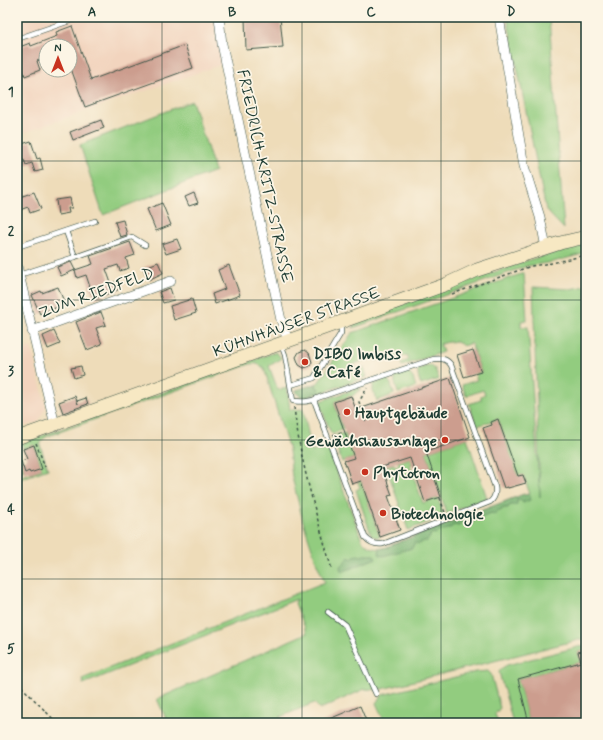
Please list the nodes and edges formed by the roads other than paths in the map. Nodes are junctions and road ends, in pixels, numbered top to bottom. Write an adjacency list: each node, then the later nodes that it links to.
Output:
1 (81, 17): 4 (lane)
2 (219, 17): 17 (street, FRIEDRICH-KRITZ-STRASSE)
3 (499, 17): 10 (street)
4 (17, 39)
5 (95, 221): 6 (lane)
6 (66, 231): 9 (lane); 11 (lane)
7 (586, 237): 10 (street, KÜHNHÄUSER STRASSE)
8 (145, 245): 11 (lane)
9 (17, 247)
10 (546, 248): 15 (street, KÜHNHÄUSER STRASSE)
11 (75, 257): 13 (lane)
12 (17, 266): 13 (street, ZUM RIEDFELD)
13 (19, 275): 16 (street, ZUM RIEDFELD)
14 (170, 281): 16 (street, ZUM RIEDFELD)
15 (341, 322): 17 (street, KÜHNHÄUSER STRASSE); 18 (lane)
16 (32, 331): 20 (street, ZUM RIEDFELD)
17 (284, 342): 18 (lane); 20 (street, KÜHNHÄUSER STRASSE)
18 (291, 385): 19 (lane)
19 (314, 400): 19 (lane)
20 (55, 425): 21 (street, KÜHNHÄUSER STRASSE)
21 (17, 438)
22 (328, 612): 23 (lane)
23 (376, 694)

